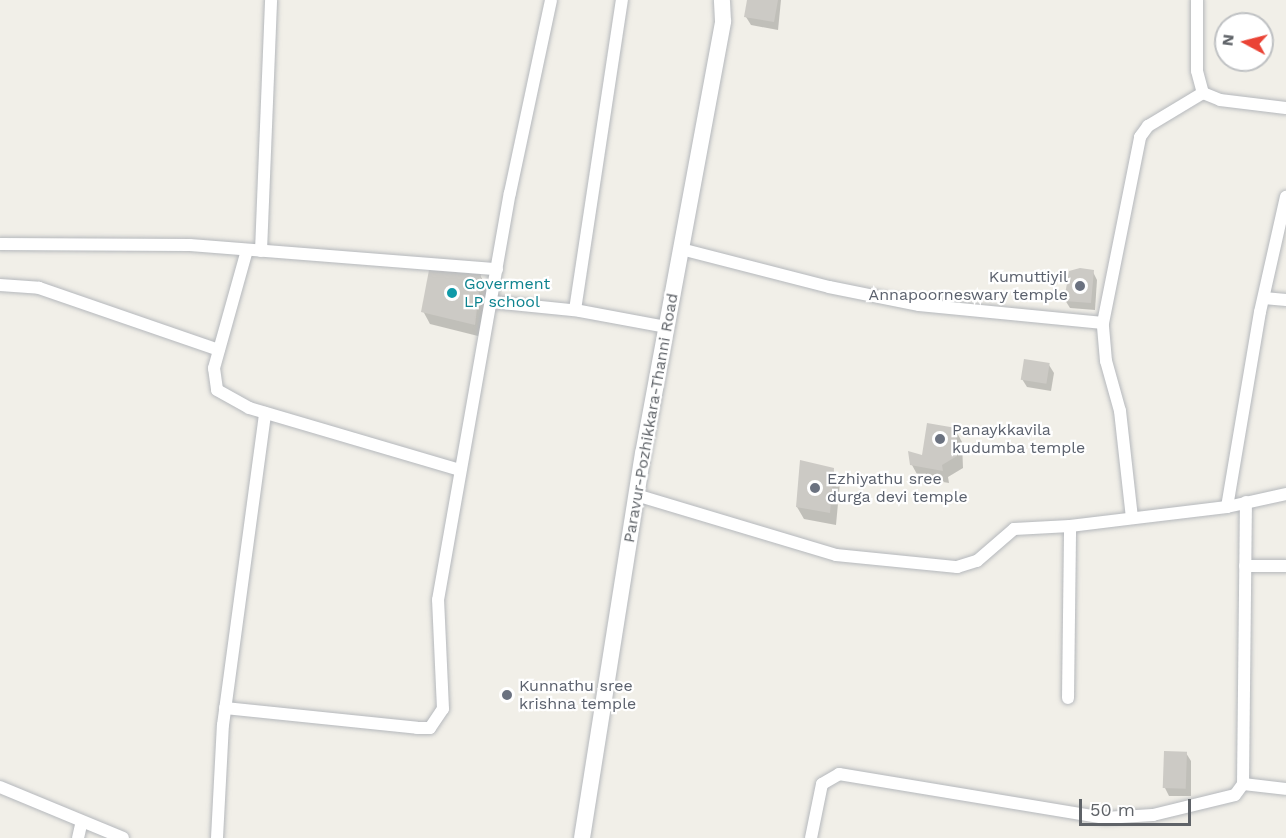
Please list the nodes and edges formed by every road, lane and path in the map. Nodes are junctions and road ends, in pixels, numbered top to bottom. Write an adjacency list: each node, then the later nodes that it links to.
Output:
1 (272, 0): 12 (street)
2 (552, 0): 13 (street)
3 (622, 0): 18 (street)
4 (722, 0): 10 (main road, Paravur-Pozhikkara-Thanni Road)
5 (1197, 0): 6 (street)
6 (1203, 93): 7 (street); 19 (street)
7 (1286, 108)
8 (1286, 196): 15 (street)
9 (0, 244): 11 (street)
10 (681, 249): 19 (street); 20 (main road, Paravur-Pozhikkara-Thanni Road)
11 (247, 250): 12 (street); 21 (street)
12 (261, 251): 13 (street)
13 (497, 269): 17 (street)
14 (0, 285): 21 (street)
15 (1264, 298): 16 (street); 27 (street)
16 (1286, 300)
17 (492, 302): 18 (street); 23 (street)
18 (574, 310): 20 (street)
19 (1103, 323): 28 (street)
20 (666, 327): 25 (main road, Paravur-Pozhikkara-Thanni Road)
21 (219, 350): 22 (street)
22 (265, 413): 23 (street); 33 (street)
23 (460, 470): 33 (street)
24 (1286, 494): 26 (street)
25 (636, 495): 29 (street); 41 (main road, Paravur-Pozhikkara-Thanni Road)
26 (1246, 502): 27 (street); 30 (street)
27 (1227, 507): 28 (street)
28 (1132, 518): 29 (street)
29 (1071, 526): 32 (street)
30 (1245, 566): 31 (street); 34 (street)
31 (1286, 566)
32 (1068, 698)
33 (225, 708): 40 (street)
34 (1243, 784): 36 (street); 42 (street)
35 (0, 787): 37 (street)
36 (1286, 789)
37 (82, 820): 38 (street); 39 (street)
38 (78, 838)
39 (123, 838)
40 (217, 838)
41 (582, 838)
42 (811, 838)

